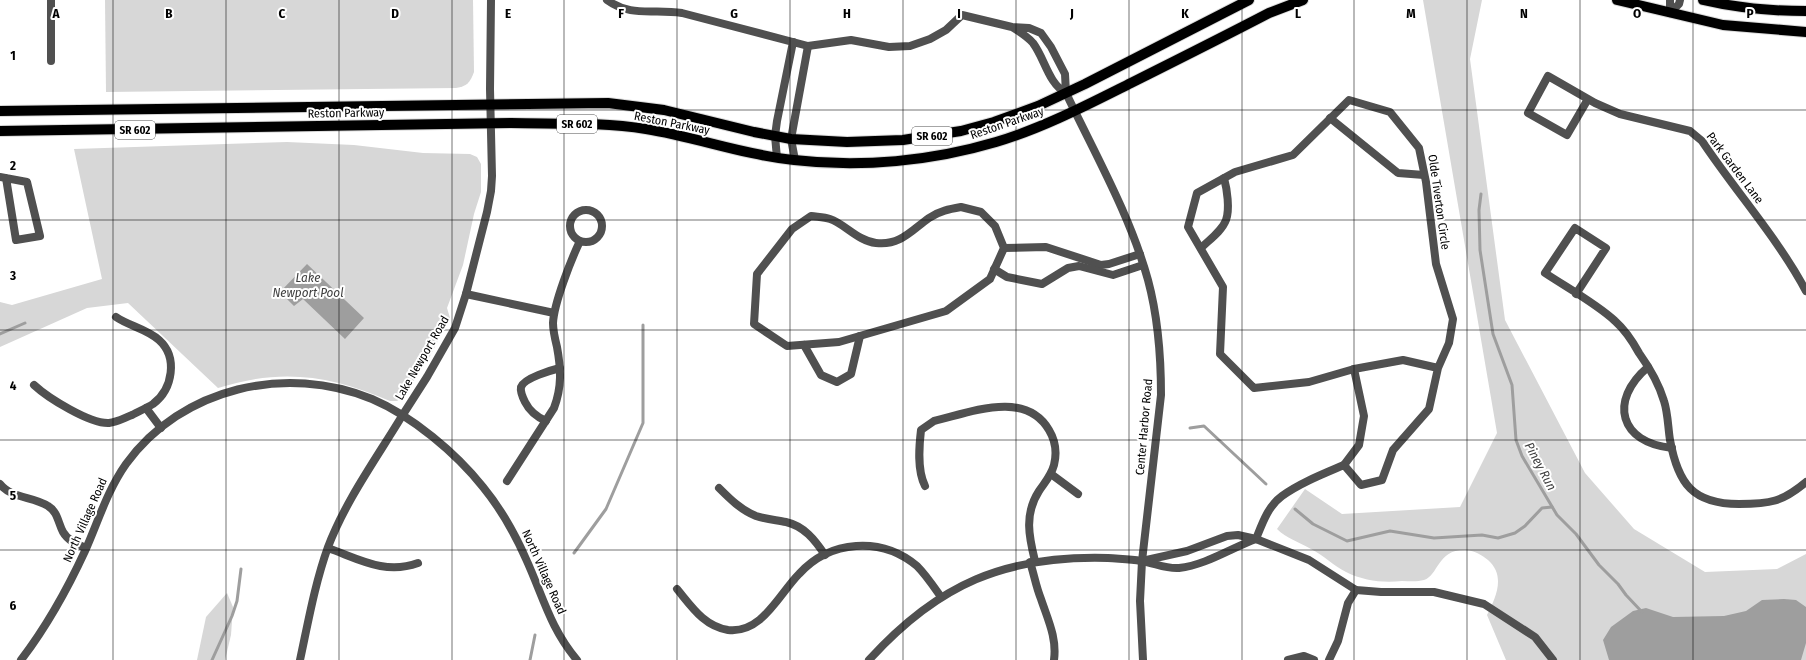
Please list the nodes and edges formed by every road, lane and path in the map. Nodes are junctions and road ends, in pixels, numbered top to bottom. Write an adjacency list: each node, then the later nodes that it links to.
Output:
1 (51, 0): 16 (street)
2 (491, 0): 19 (street, Lake Newport Road)
3 (607, 0): 14 (street)
4 (1249, 0): 17 (main road, Reston Parkway / SR 602)
5 (1303, 0): 21 (main road, Reston Parkway / SR 602)
6 (1617, 0): 11 (main road)
7 (1670, 0): 11 (street)
8 (1680, 0): 11 (street)
9 (1703, 0): 10 (main road)
10 (1806, 11)
11 (1670, 13): 13 (main road)
12 (1012, 28): 15 (street); 17 (street); 17 (street)
13 (1806, 32)
14 (793, 42): 15 (street); 25 (street)
15 (808, 46): 26 (street)
16 (51, 61)
17 (1066, 93): 21 (street, Center Harbor Road); 26 (main road, Reston Parkway / SR 602)
18 (1588, 99): 18 (street, Park Garden Lane); 38 (street, Park Garden Lane)
19 (490, 103): 20 (main road, Reston Parkway / SR 602); 23 (street, Lake Newport Road); 25 (main road, Reston Parkway / SR 602)
20 (0, 111)
21 (1074, 111): 28 (main road, Reston Parkway / SR 602); 35 (street, Center Harbor Road)
22 (1330, 118): 29 (street); 29 (street, Olde Tiverton Circle); 31 (street, Olde Tiverton Circle)
23 (491, 124): 24 (main road, Reston Parkway / SR 602); 27 (main road, Reston Parkway / SR 602); 39 (street, Lake Newport Road)
24 (0, 131)
25 (775, 136): 26 (main road, Reston Parkway / SR 602); 27 (street)
26 (791, 138): 28 (street)
27 (777, 158): 28 (main road, Reston Parkway / SR 602)
28 (795, 160)
29 (1424, 175): 47 (street, Olde Tiverton Circle)
30 (3, 178): 30 (street)
31 (1224, 178): 34 (street); 34 (street, Olde Tiverton Circle)
32 (580, 241): 41 (street)
33 (1004, 248): 35 (street); 37 (street); 44 (street)
34 (1201, 248): 48 (street, Olde Tiverton Circle)
35 (1140, 254): 36 (street, Center Harbor Road)
36 (1143, 266): 37 (street); 67 (street, Center Harbor Road)
37 (994, 269): 43 (street)
38 (1806, 290)
39 (466, 294): 41 (street); 51 (street, Lake Newport Road)
40 (1576, 294): 40 (street); 45 (street)
41 (554, 313): 46 (street)
42 (116, 317): 50 (street)
43 (860, 336): 44 (street); 44 (street)
44 (804, 345)
45 (1648, 367): 54 (street); 54 (street)
46 (560, 368): 52 (street); 52 (street)
47 (1438, 368): 48 (street, Olde Tiverton Circle); 55 (street, Olde Tiverton Circle)
48 (1354, 370): 55 (street)
49 (34, 385): 50 (street)
50 (146, 408): 53 (street)
51 (402, 416): 53 (street, North Village Road); 65 (street, Lake Newport Road); 75 (street, North Village Road)
52 (546, 421): 57 (street)
53 (161, 428): 64 (street, North Village Road)
54 (1672, 448): 58 (street)
55 (1344, 465): 63 (street)
56 (1051, 474): 60 (street); 62 (street); 68 (street)
57 (507, 481)
58 (1806, 482)
59 (0, 484): 64 (street)
60 (925, 486)
61 (719, 488): 66 (street)
62 (1078, 494)
63 (1256, 539): 67 (street); 67 (street); 71 (street)
64 (86, 548): 73 (street, North Village Road)
65 (328, 548): 69 (street); 74 (street, Lake Newport Road)
66 (825, 555): 70 (street); 72 (street)
67 (1142, 561): 68 (street); 78 (street, Center Harbor Road)
68 (1033, 562): 72 (street); 77 (street)
69 (418, 563)
70 (677, 589)
71 (1356, 590): 81 (street); 82 (street)
72 (941, 597): 76 (street)
73 (21, 660)
74 (300, 660)
75 (577, 660)
76 (869, 660)
77 (1054, 660)
78 (1143, 660)
79 (1288, 660): 80 (street)
80 (1314, 660)
81 (1329, 660)
82 (1553, 660)

